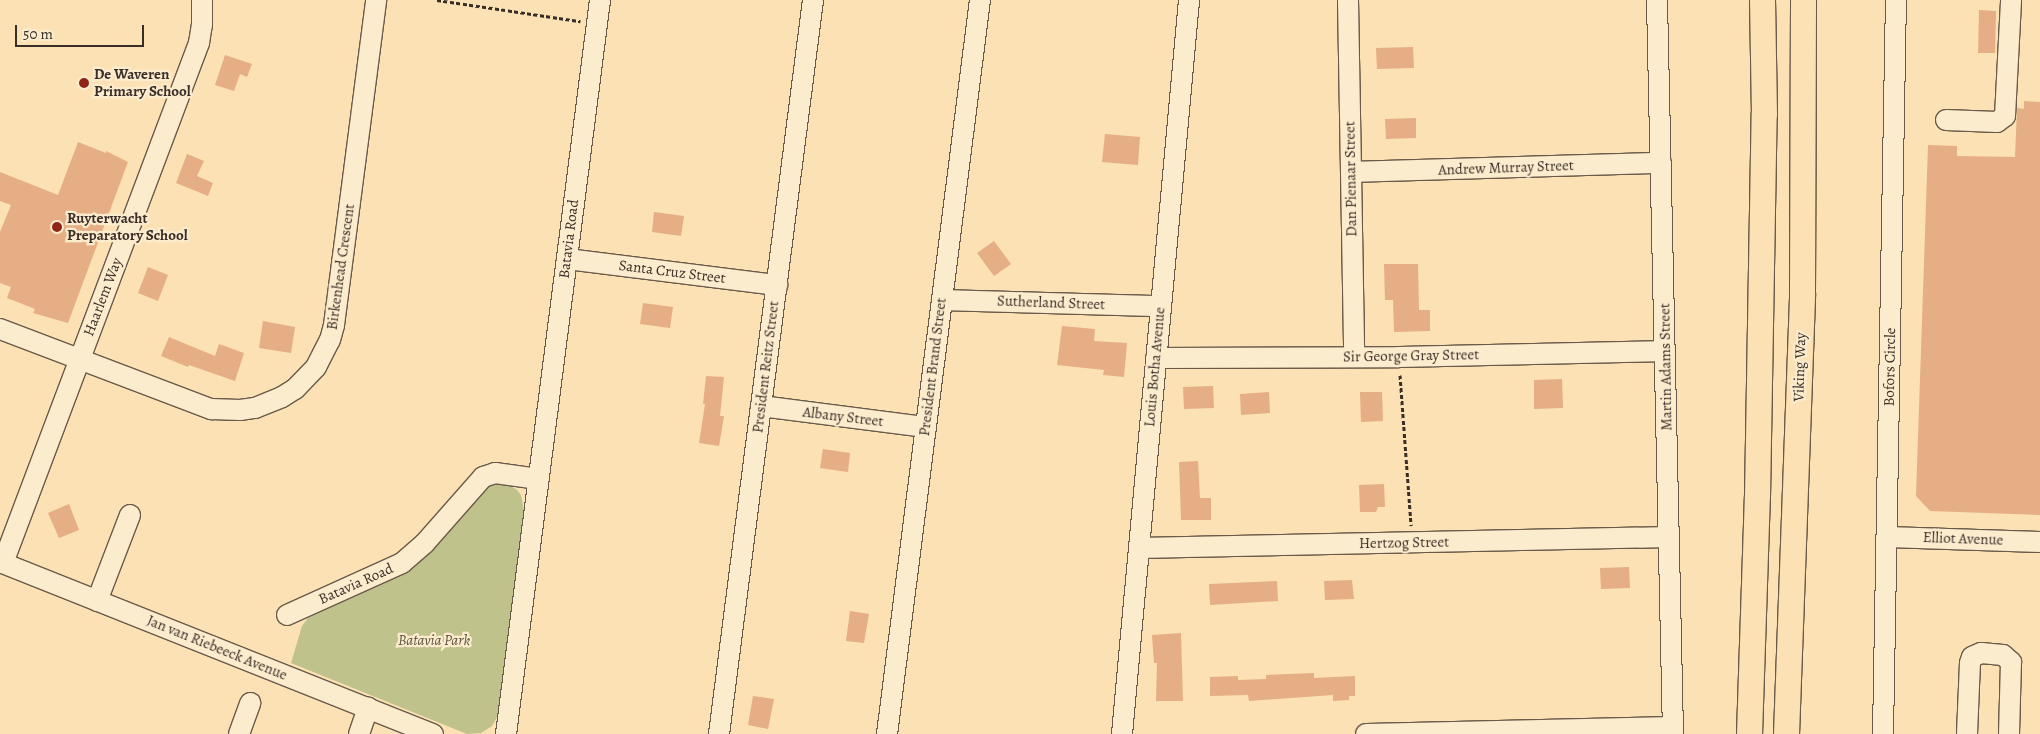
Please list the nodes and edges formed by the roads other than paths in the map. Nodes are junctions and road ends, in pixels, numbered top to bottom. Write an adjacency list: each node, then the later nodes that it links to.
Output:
1 (202, 0): 24 (street, Haarlem Way)
2 (376, 0): 24 (street, Birkenhead Crescent)
3 (600, 0): 16 (street, Batavia Road)
4 (813, 0): 17 (street, President Reitz Street)
5 (980, 0): 18 (street, President Brand Street)
6 (1188, 0): 19 (street, Louis Botha Avenue)
7 (1348, 0): 15 (street, Dan Pienaar Street)
8 (1657, 0): 14 (street, Martin Adams Street)
9 (1762, 0): 47 (main road)
10 (1803, 0): 48 (main road, Viking Way)
11 (1896, 0): 30 (street, Bofors Circle)
12 (2011, 0): 13 (street)
13 (1946, 120)
14 (1661, 163): 15 (street, Andrew Murray Street); 21 (street, Martin Adams Street)
15 (1351, 172): 22 (street, Dan Pienaar Street)
16 (567, 259): 17 (street, Santa Cruz Street); 27 (street, Batavia Road)
17 (776, 285): 25 (street, President Reitz Street)
18 (942, 300): 19 (street, Sutherland Street); 26 (street, President Brand Street)
19 (1161, 306): 23 (street, Louis Botha Avenue)
20 (0, 329): 24 (street, Birkenhead Crescent)
21 (1666, 351): 22 (street, Sir George Gray Street); 29 (street, Martin Adams Street)
22 (1354, 357): 23 (street, Sir George Gray Street)
23 (1156, 358): 32 (street, Louis Botha Avenue)
24 (79, 360): 33 (street, Haarlem Way)
25 (761, 406): 26 (street, Albany Street); 43 (street, President Reitz Street)
26 (926, 427): 44 (street, President Brand Street)
27 (538, 479): 35 (street, Batavia Road); 42 (street, Batavia Road)
28 (130, 515): 34 (street)
29 (1669, 537): 32 (street, Hertzog Street); 38 (street, Martin Adams Street)
30 (1887, 537): 31 (street, Elliot Avenue); 49 (street, Bofors Circle)
31 (2040, 542)
32 (1139, 548): 45 (street, Louis Botha Avenue)
33 (1, 562): 34 (street, Jan van Riebeeck Avenue)
34 (97, 601): 37 (street, Jan van Riebeeck Avenue)
35 (286, 615)
36 (250, 703): 39 (street)
37 (368, 708): 40 (street); 41 (street, Jan van Riebeeck Avenue)
38 (1673, 731): 46 (street)
39 (239, 734)
40 (359, 734)
41 (433, 734)
42 (506, 734)
43 (719, 734)
44 (887, 734)
45 (1122, 734)
46 (1366, 734)
47 (1749, 734)
48 (1786, 734)
49 (1884, 734)
50 (1968, 734): 51 (street)
51 (2009, 734)

